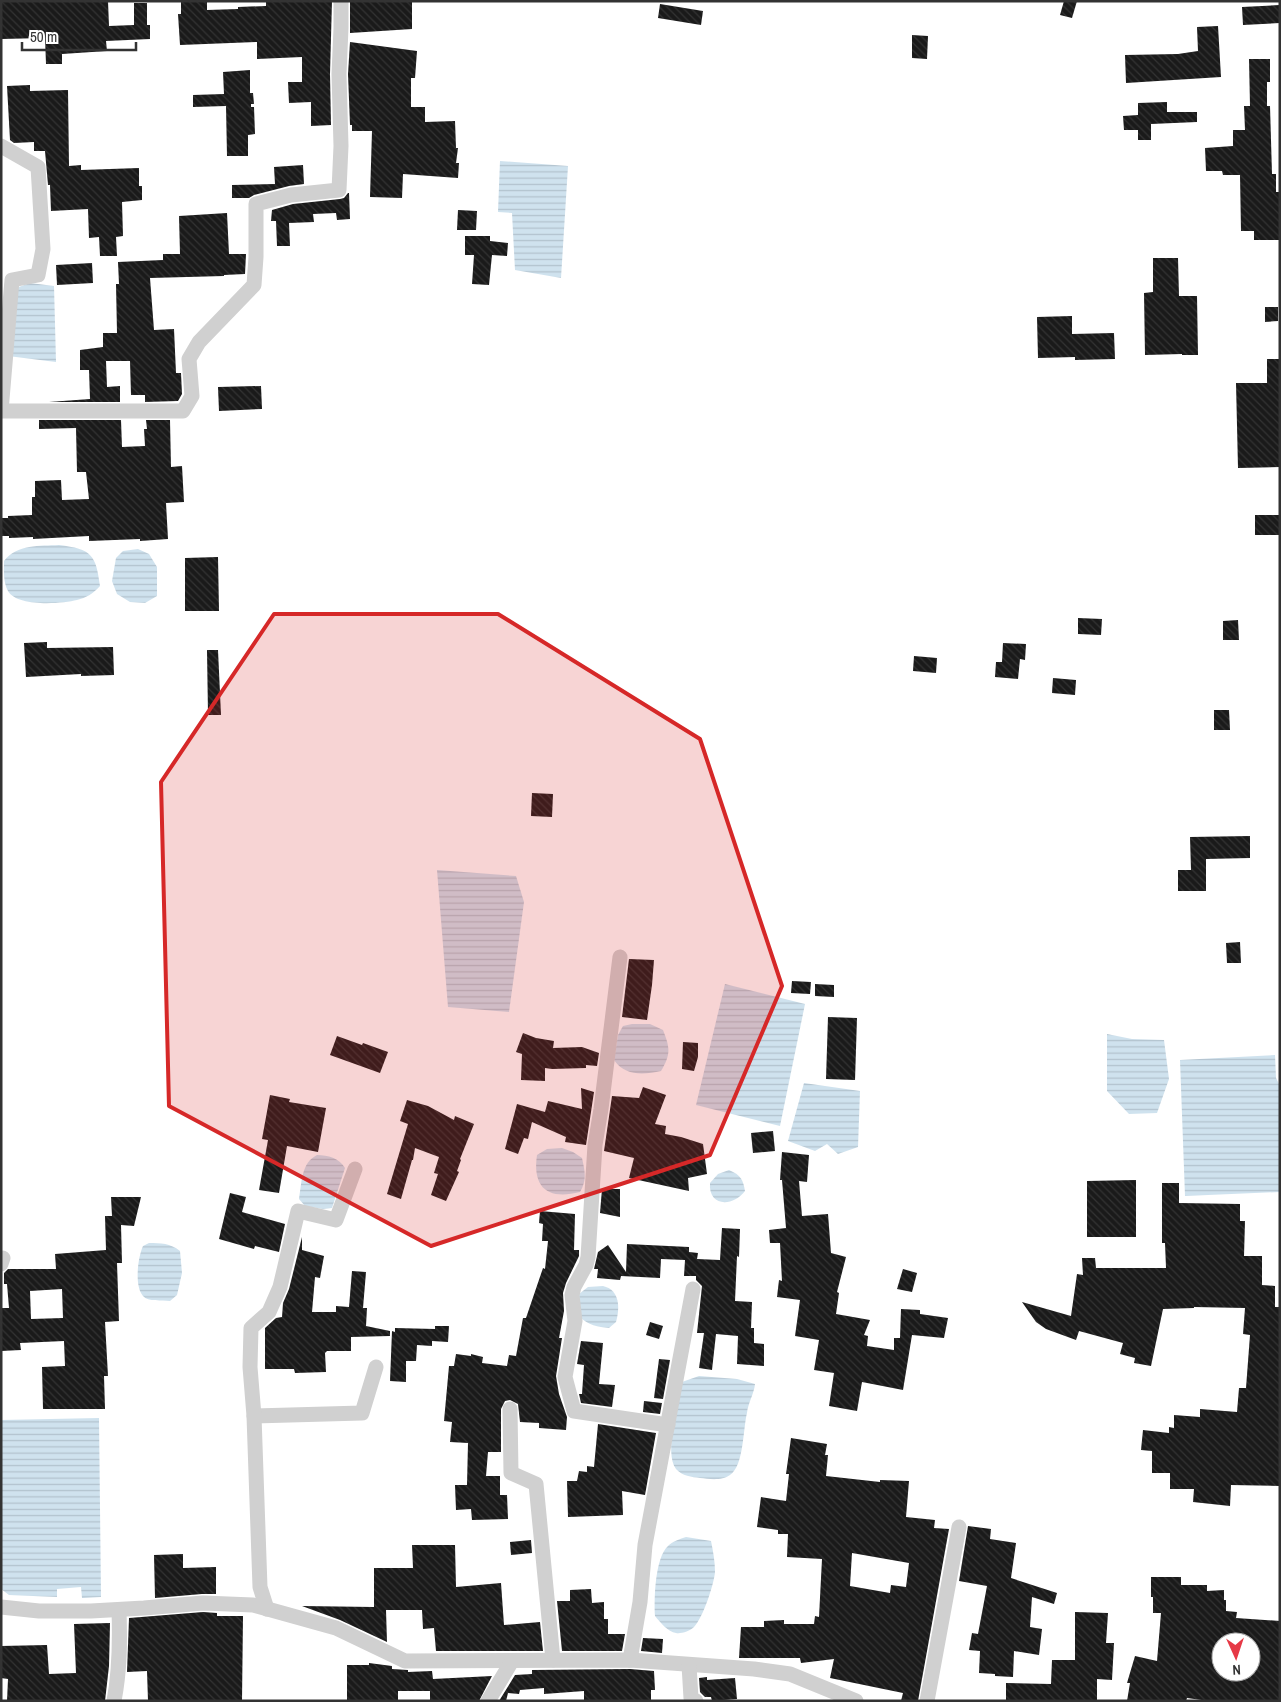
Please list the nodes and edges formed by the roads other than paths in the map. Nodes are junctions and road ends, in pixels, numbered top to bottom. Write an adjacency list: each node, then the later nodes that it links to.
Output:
1 (341, 1): 3 (street)
2 (1, 146): 3 (street)
3 (1, 411)
4 (620, 957): 10 (street)
5 (355, 1169): 9 (street)
6 (693, 1289): 10 (street)
7 (376, 1367): 9 (street)
8 (510, 1409): 15 (street)
9 (254, 1416): 13 (street)
10 (668, 1425): 16 (street)
11 (960, 1527): 23 (street)
12 (1, 1607): 14 (street)
13 (267, 1609): 14 (street); 17 (street)
14 (118, 1610): 20 (street)
15 (553, 1660): 16 (street); 17 (street)
16 (630, 1660): 18 (street)
17 (512, 1661): 21 (street)
18 (689, 1665): 19 (street); 22 (street)
19 (849, 1700)
20 (114, 1701)
21 (488, 1701)
22 (696, 1701)
23 (927, 1701)

